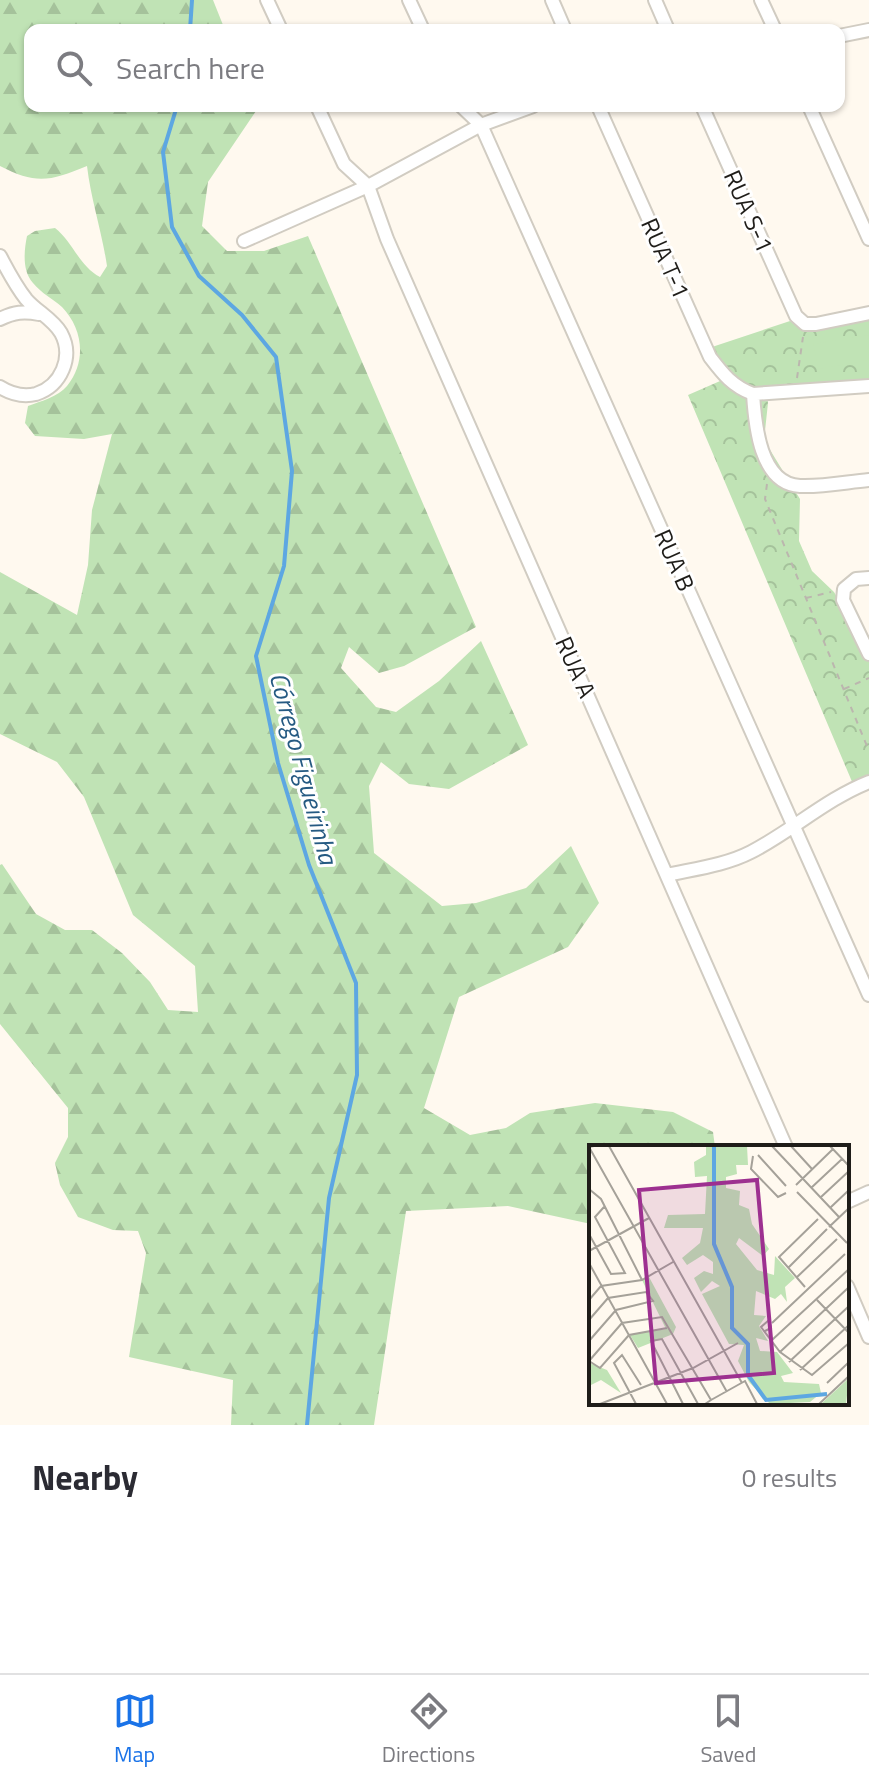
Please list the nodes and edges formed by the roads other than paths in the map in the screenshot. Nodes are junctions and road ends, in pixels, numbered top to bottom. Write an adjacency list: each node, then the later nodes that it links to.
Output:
1 (267, 0): 6 (street)
2 (409, 0): 7 (street)
3 (552, 0): 8 (street)
4 (655, 0): 9 (street)
5 (761, 0): 10 (street)
6 (278, 24)
7 (420, 24)
8 (562, 24)
9 (665, 24)
10 (772, 24)
11 (869, 30): 12 (street)
12 (845, 35)
13 (320, 112): 20 (street)
14 (467, 112): 19 (street, RUA B)
15 (517, 112): 19 (street)
16 (601, 112): 30 (street, RUA T-1)
17 (705, 112): 25 (street, RUA S-1)
18 (812, 112): 21 (street)
19 (481, 125): 20 (street); 35 (street, RUA B)
20 (368, 186): 22 (street); 36 (street, RUA A)
21 (869, 239)
22 (244, 241)
23 (0, 256): 24 (street)
24 (15, 284): 26 (street); 27 (street)
25 (869, 313)
26 (39, 314): 27 (street); 29 (street)
27 (6, 316)
28 (869, 386): 30 (street)
29 (0, 387)
30 (753, 394): 31 (street)
31 (869, 480)
32 (869, 578): 33 (street)
33 (869, 654)
34 (869, 782): 35 (street)
35 (794, 826): 36 (street); 37 (street, RUA B)
36 (667, 875): 38 (street, RUA A)
37 (869, 995)
38 (785, 1145)
39 (869, 1192): 40 (street)
40 (849, 1201)
41 (849, 1291): 42 (street)
42 (869, 1337)

